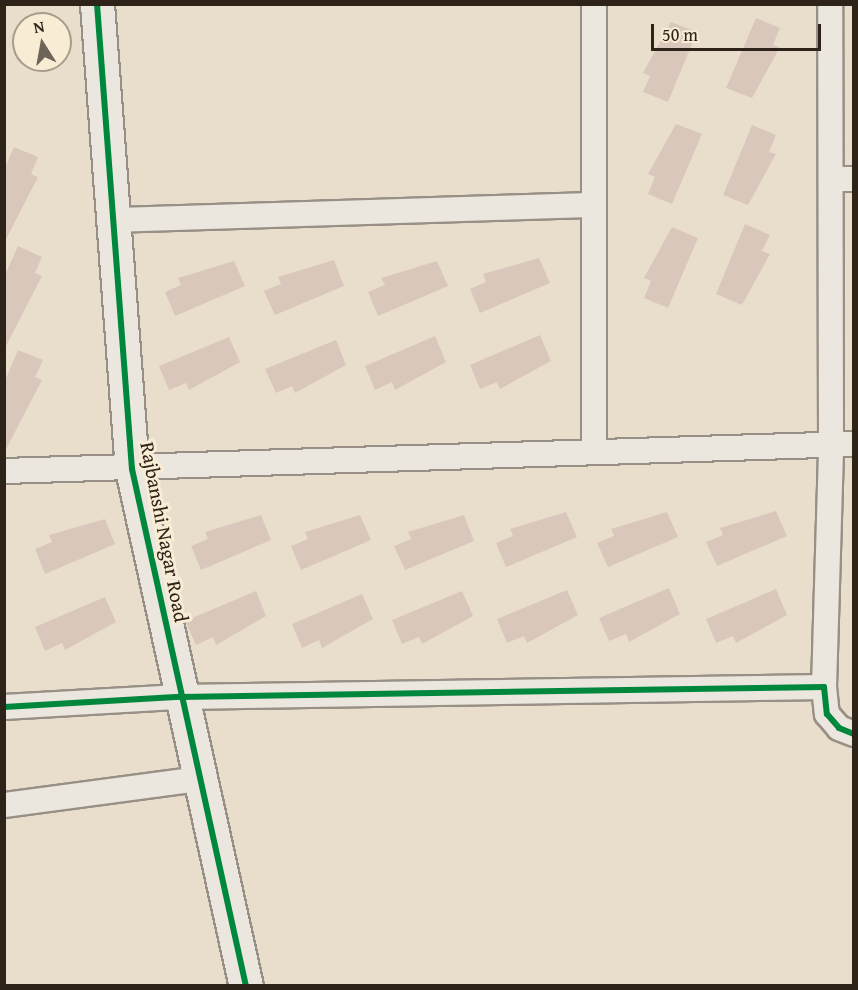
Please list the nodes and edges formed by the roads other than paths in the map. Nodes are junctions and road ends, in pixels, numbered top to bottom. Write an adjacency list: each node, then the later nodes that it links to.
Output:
1 (97, 4): 6 (street, Rajbanshi Nagar Road)
2 (594, 4): 5 (street)
3 (830, 4): 4 (street)
4 (842, 179): 7 (street)
5 (594, 205): 6 (street); 8 (street)
6 (115, 220): 9 (street, Rajbanshi Nagar Road)
7 (842, 444): 8 (street); 11 (street)
8 (594, 452): 9 (street)
9 (132, 469): 10 (street); 12 (street, Rajbanshi Nagar Road)
10 (4, 471)
11 (824, 687): 12 (street); 14 (street)
12 (180, 697): 13 (street); 15 (street, Rajbanshi Nagar Road)
13 (4, 707)
14 (854, 734)
15 (199, 779): 16 (street); 17 (street, Rajbanshi Nagar Road)
16 (4, 806)
17 (246, 986)

